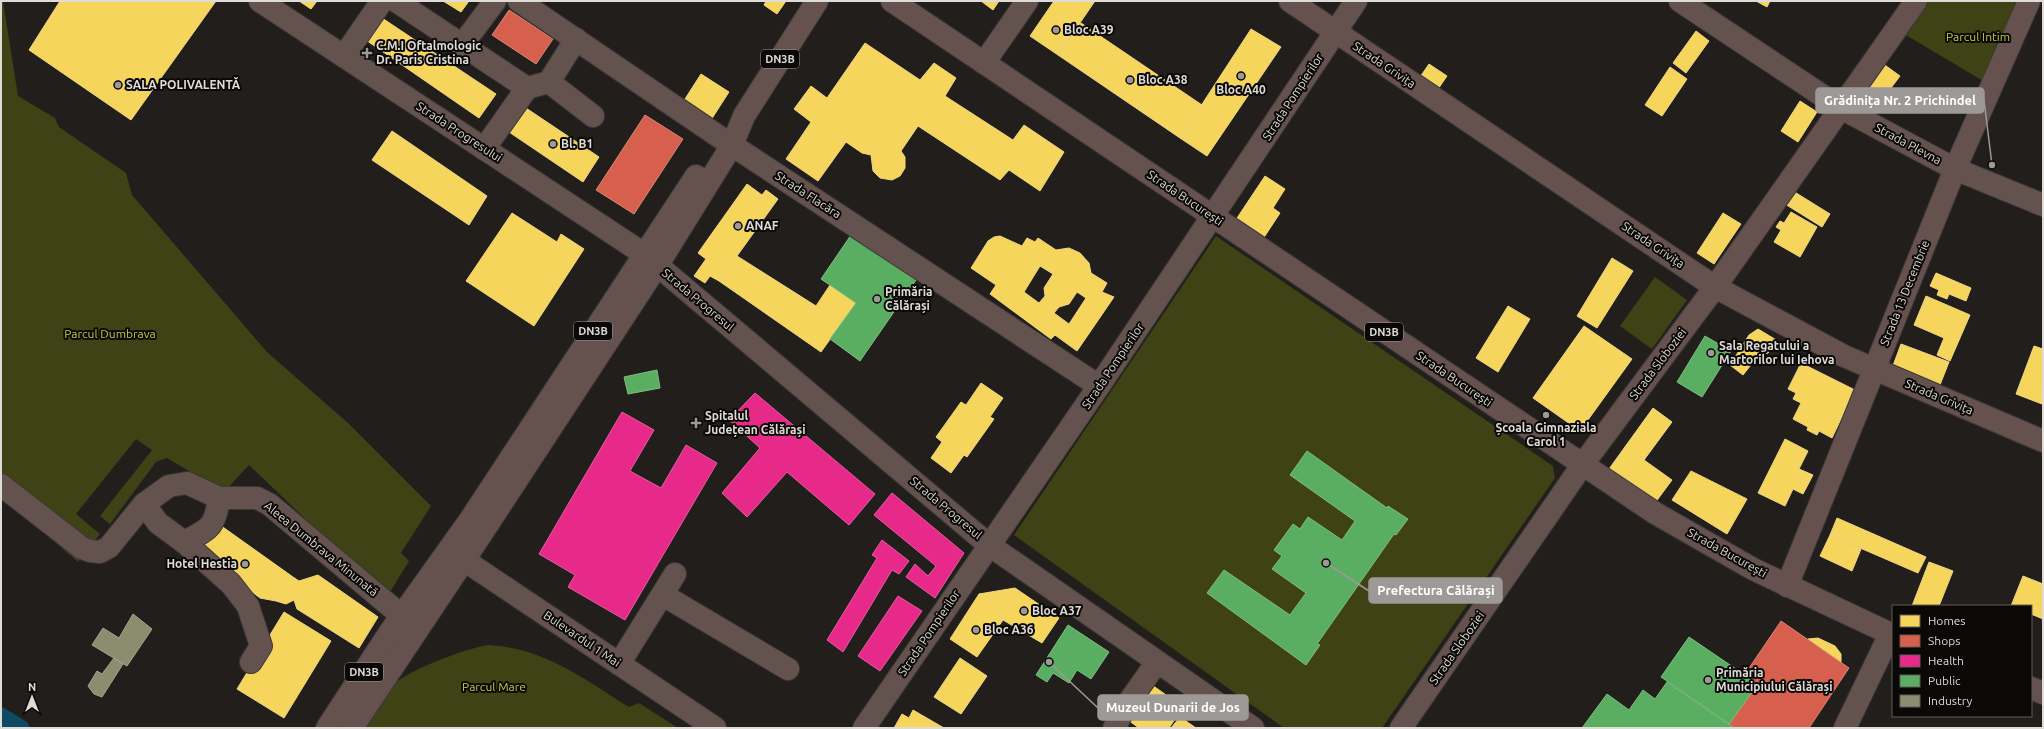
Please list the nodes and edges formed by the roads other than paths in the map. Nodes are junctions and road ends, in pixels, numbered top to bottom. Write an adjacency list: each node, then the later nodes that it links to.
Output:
1 (260, 1): 17 (street, Strada Progresului)
2 (382, 1): 17 (street)
3 (396, 1): 16 (street)
4 (495, 1): 16 (street)
5 (518, 1): 15 (street, Strada Flacăra)
6 (817, 1): 23 (main road, DN3B)
7 (892, 1): 18 (main road, Strada București / DN3B)
8 (1027, 1): 18 (street)
9 (1290, 1): 14 (main road, Strada Grivița)
10 (1356, 1): 14 (street, Strada Pompierilor)
11 (1680, 1): 21 (street, Strada Plevna)
12 (1916, 1): 21 (main road, Strada Sloboziei)
13 (2029, 1): 25 (main road, Strada 13 Decembrie)
14 (1336, 32): 27 (street, Strada Pompierilor); 29 (main road, Strada Grivița)
15 (576, 39): 19 (street); 23 (street, Strada Flacăra)
16 (462, 46): 20 (street)
17 (344, 56): 24 (street, Strada Progresului)
18 (984, 63): 27 (main road, Strada București / DN3B)
19 (549, 82): 20 (street); 22 (street)
20 (527, 88): 24 (street)
21 (1841, 108): 25 (street, Strada Plevna); 29 (main road, Strada Sloboziei)
22 (593, 116)
23 (727, 142): 28 (main road, DN3B); 31 (street, Strada Flacăra)
24 (484, 148): 28 (street, Strada Progresului)
25 (1955, 169): 26 (street, Strada Plevna); 30 (main road, Strada 13 Decembrie)
26 (2043, 206)
27 (1213, 217): 31 (street, Strada Pompierilor); 33 (main road, Strada București / DN3B)
28 (650, 260): 38 (street, Strada Progresul); 39 (main road, DN3B)
29 (1715, 287): 30 (main road, Strada Grivița); 33 (main road, Strada Sloboziei)
30 (1874, 369): 32 (main road, Strada Grivița); 41 (main road, Strada 13 Decembrie)
31 (1099, 386): 38 (street, Strada Pompierilor)
32 (2043, 441)
33 (1582, 464): 41 (main road, Strada București / DN3B); 57 (street, Strada Sloboziei)
34 (1, 485): 36 (street, Aleea Dumbrava Minunată)
35 (219, 498): 36 (street, Aleea Dumbrava Minunată); 37 (street); 43 (street, Aleea Dumbrava Minunată)
36 (144, 504): 37 (street)
37 (184, 542): 45 (street)
38 (989, 545): 46 (street, Strada Progresul); 54 (street, Strada Pompierilor)
39 (456, 555): 43 (main road, DN3B); 47 (street, Bulevardul 1 Mai)
40 (676, 574): 42 (street)
41 (1787, 586): 44 (main road, Strada București / DN3B)
42 (663, 595): 47 (street); 48 (street)
43 (410, 622): 51 (main road, DN3B); 52 (main road, DN3B)
44 (1892, 634): 58 (street)
45 (251, 662)
46 (1157, 662): 55 (street); 56 (street, Strada Progresul)
47 (619, 664): 53 (street, Bulevardul 1 Mai)
48 (788, 669)
49 (2032, 688): 50 (main road)
50 (2043, 693)
51 (327, 728)
52 (352, 728)
53 (715, 728)
54 (864, 728)
55 (1114, 728)
56 (1253, 728)
57 (1401, 728)
58 (1845, 728)

